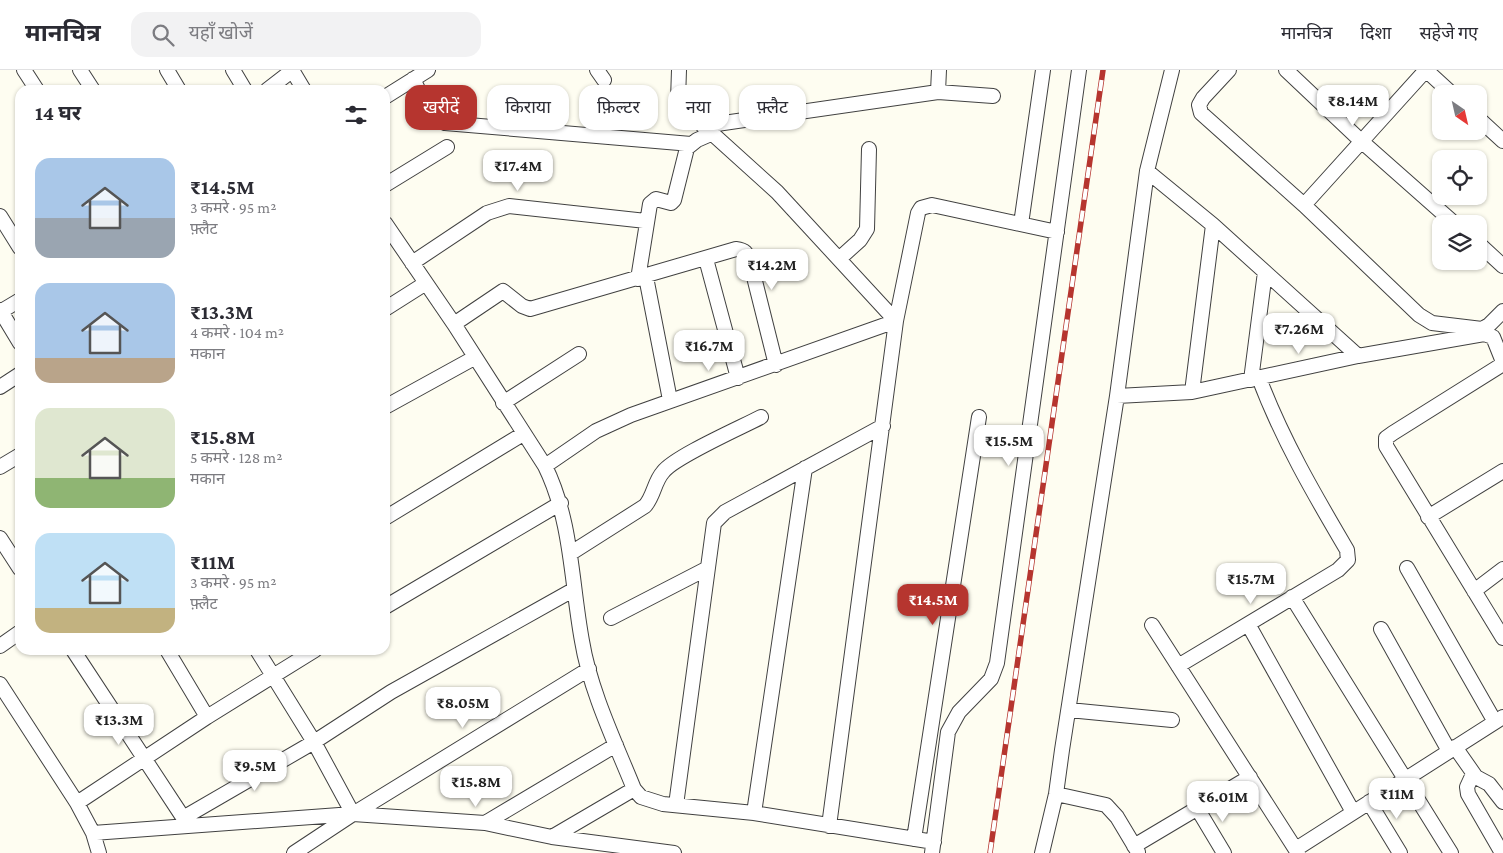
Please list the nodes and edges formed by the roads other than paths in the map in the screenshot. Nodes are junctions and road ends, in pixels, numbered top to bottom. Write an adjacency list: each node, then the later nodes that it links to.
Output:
1 (24, 70): 16 (street)
2 (80, 70): 17 (street)
3 (167, 70): 18 (street)
4 (233, 70): 19 (street)
5 (292, 70): 20 (street); 21 (street)
6 (428, 70): 15 (street)
7 (678, 70): 22 (street)
8 (939, 70): 24 (street)
9 (1043, 70): 42 (street)
10 (1079, 70): 45 (street)
11 (1172, 70): 36 (street)
12 (1229, 70): 38 (street)
13 (1286, 70): 31 (street)
14 (1426, 70): 23 (street); 31 (street)
15 (413, 79): 25 (street); 33 (street)
16 (34, 85)
17 (90, 85)
18 (176, 85)
19 (242, 85)
20 (273, 85)
21 (301, 85)
22 (678, 85)
23 (1442, 85)
24 (938, 92): 26 (street); 27 (street)
25 (390, 94)
26 (993, 96)
27 (729, 126)
28 (1488, 127): 32 (street)
29 (707, 130): 33 (street)
30 (709, 130): 49 (street)
31 (1360, 140): 38 (street); 39 (street)
32 (1503, 141)
33 (691, 144): 41 (street)
34 (447, 147): 37 (street)
35 (869, 149): 49 (street)
36 (1147, 171): 43 (street); 72 (street)
37 (390, 182)
38 (1304, 205): 58 (street)
39 (1445, 215)
40 (0, 216): 46 (street)
41 (646, 221): 50 (street); 53 (street)
42 (1021, 224): 45 (street); 59 (street)
43 (1213, 226): 52 (street); 71 (street)
44 (390, 230): 50 (street)
45 (1057, 232): 141 (street)
46 (15, 240)
47 (1487, 251): 51 (street)
48 (706, 259): 53 (street); 66 (street); 68 (street)
49 (839, 259): 59 (street)
50 (412, 263): 54 (street)
51 (1503, 266)
52 (1265, 272): 63 (street); 69 (street)
53 (642, 278): 60 (street); 73 (street)
54 (426, 283): 56 (street); 60 (street)
55 (15, 303): 57 (street)
56 (390, 306)
57 (0, 311): 61 (street)
58 (1503, 311)
59 (896, 321): 66 (street); 78 (street)
60 (454, 324): 64 (street)
61 (15, 334)
62 (579, 354): 74 (street)
63 (1358, 356): 65 (street); 69 (street)
64 (474, 358): 74 (street); 75 (street)
65 (1503, 364): 87 (street)
66 (776, 365): 68 (street)
67 (15, 377): 70 (street)
68 (738, 378): 73 (street)
69 (1255, 379): 71 (street); 96 (street)
70 (0, 387)
71 (1192, 392): 72 (street)
72 (1116, 396): 114 (street)
73 (670, 400): 81 (street)
74 (503, 403): 79 (street)
75 (390, 404)
76 (761, 418): 89 (street)
77 (979, 418): 140 (street)
78 (883, 426): 83 (street); 137 (street)
79 (523, 434): 81 (street); 86 (street)
80 (15, 458): 82 (street)
81 (545, 466): 85 (street)
82 (0, 467)
83 (805, 468): 92 (street); 134 (street)
84 (1503, 472): 87 (street)
85 (561, 503): 89 (street); 97 (street)
86 (390, 515)
87 (1428, 518): 95 (street)
88 (3, 548): 90 (street)
89 (571, 552): 94 (street)
90 (15, 563)
91 (1407, 568): 117 (street)
92 (706, 569): 98 (street); 130 (street)
93 (1503, 569): 95 (street)
94 (574, 590): 111 (street); 118 (street)
95 (1474, 591): 99 (street)
96 (1292, 597): 100 (street); 124 (street)
97 (390, 603)
98 (611, 618)
99 (1498, 618): 104 (street)
100 (1248, 624): 110 (street); 132 (street)
101 (1152, 625): 110 (street)
102 (1381, 628): 120 (street)
103 (15, 636): 105 (street)
104 (1503, 638)
105 (0, 646)
106 (76, 655): 121 (street)
107 (170, 655): 115 (street)
108 (260, 655): 112 (street)
109 (307, 655): 112 (street)
110 (1178, 666): 123 (street)
111 (589, 669): 119 (street); 133 (street)
112 (273, 677): 115 (street); 118 (street)
113 (0, 684): 129 (street)
114 (1068, 710): 116 (street); 126 (street)
115 (207, 717): 121 (street)
116 (1172, 720)
117 (1499, 720): 120 (street)
118 (314, 742): 133 (street); 135 (street)
119 (616, 745): 125 (street); 136 (street)
120 (1452, 749): 122 (street); 124 (street)
121 (145, 758): 129 (street); 135 (street)
122 (1474, 774): 128 (street); 152 (street)
123 (1250, 777): 131 (street); 144 (street)
124 (1406, 779): 127 (street); 151 (street)
125 (634, 788): 130 (street); 139 (street)
126 (1056, 794): 143 (street); 148 (street)
127 (1369, 802): 132 (street); 150 (street)
128 (1503, 802)
129 (77, 803): 138 (street)
130 (676, 805): 134 (street)
131 (1197, 808): 143 (street); 149 (street)
132 (1354, 812): 144 (street)
133 (353, 814): 135 (street); 136 (street); 146 (street)
134 (754, 814): 137 (street)
135 (186, 822): 138 (street)
136 (485, 823): 139 (street)
137 (829, 826): 140 (street)
138 (93, 833): 145 (street)
139 (552, 837): 142 (street)
140 (914, 839): 141 (street)
141 (933, 847)
142 (612, 849): 147 (street)
143 (1136, 849)
144 (1297, 851)
145 (99, 853)
146 (294, 853)
147 (674, 853)
148 (1043, 853)
149 (1224, 853)
150 (1400, 853)
151 (1451, 853)
152 (1502, 853)

